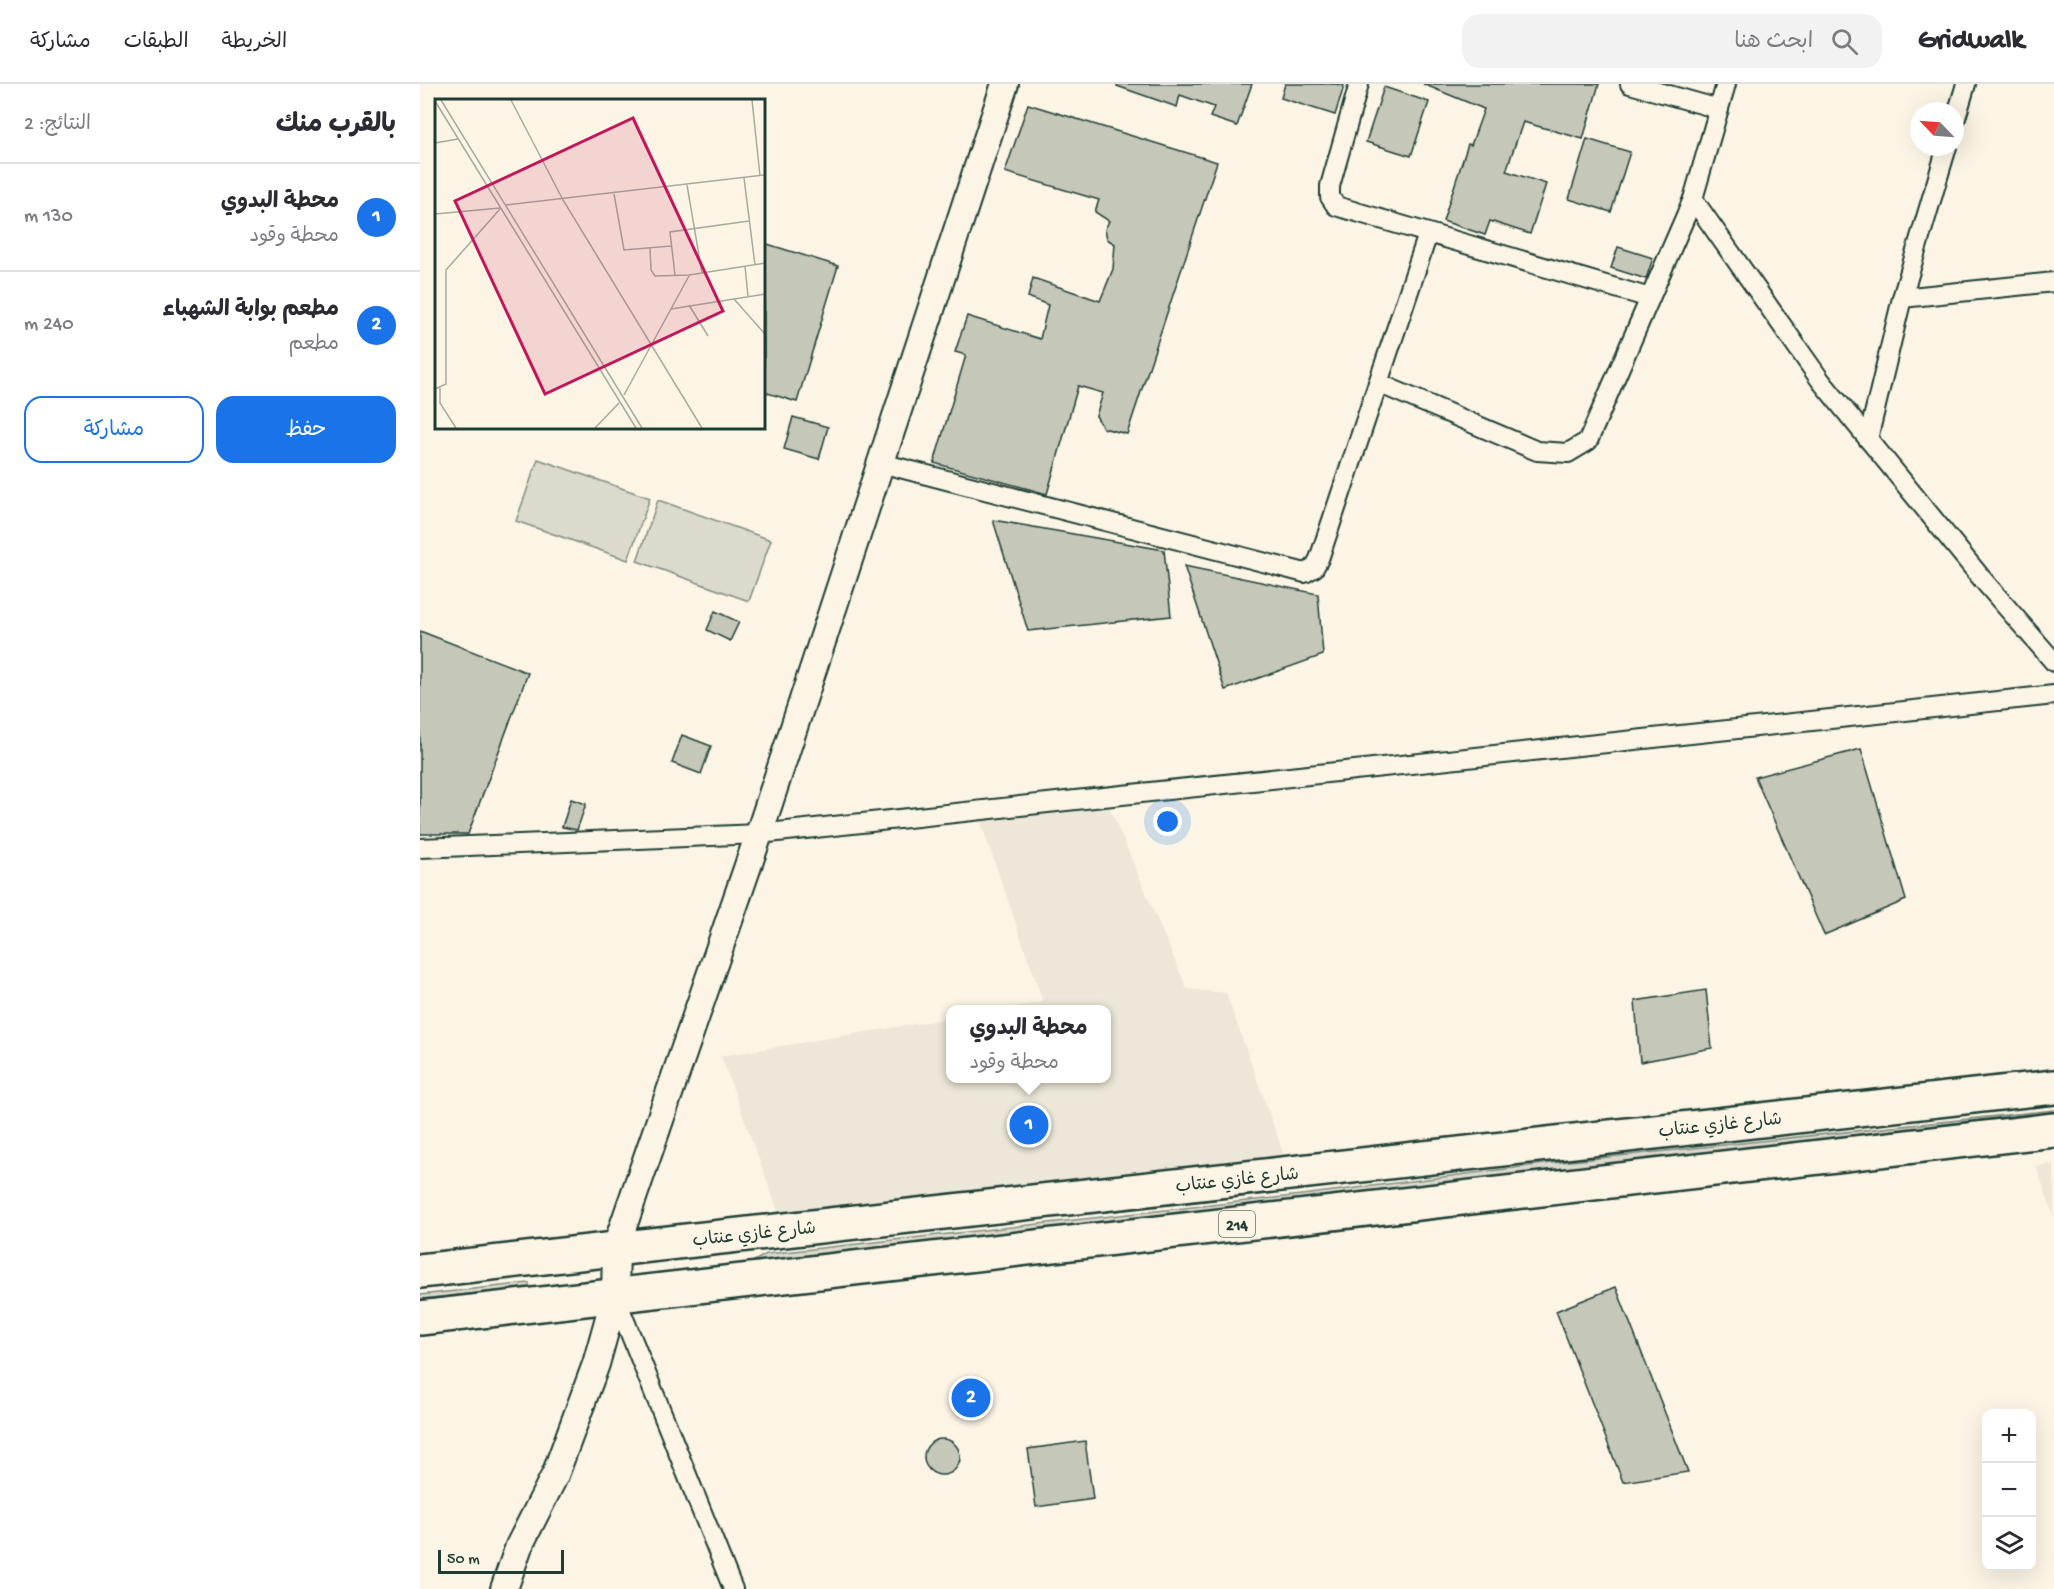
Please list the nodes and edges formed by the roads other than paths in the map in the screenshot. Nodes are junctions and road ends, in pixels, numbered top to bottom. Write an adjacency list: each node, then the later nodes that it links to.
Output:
1 (1005, 84): 16 (street)
2 (1359, 84): 10 (street)
3 (1630, 84): 7 (street)
4 (1726, 84): 7 (street)
5 (1966, 84): 6 (street)
6 (1961, 102)
7 (1719, 109): 9 (street)
8 (1944, 156): 13 (street)
9 (1693, 199): 12 (street); 15 (street)
10 (1428, 234): 12 (street); 14 (street)
11 (2054, 282): 13 (street)
12 (1650, 298): 14 (street)
13 (1902, 298): 15 (street)
14 (1378, 384): 16 (street)
15 (1868, 438): 17 (street)
16 (881, 463): 19 (street)
17 (2054, 662)
18 (2054, 695): 19 (street)
19 (759, 834): 20 (street); 23 (street)
20 (420, 848)
21 (2054, 1087): 23 (highway, شارع غازي عنتاب)
22 (2054, 1130): 25 (highway, 214)
23 (616, 1247): 24 (highway, شارع غازي عنتاب); 25 (street)
24 (420, 1271)
25 (615, 1296): 26 (highway, 214); 27 (street); 28 (street)
26 (420, 1318)
27 (504, 1589)
28 (733, 1589)

